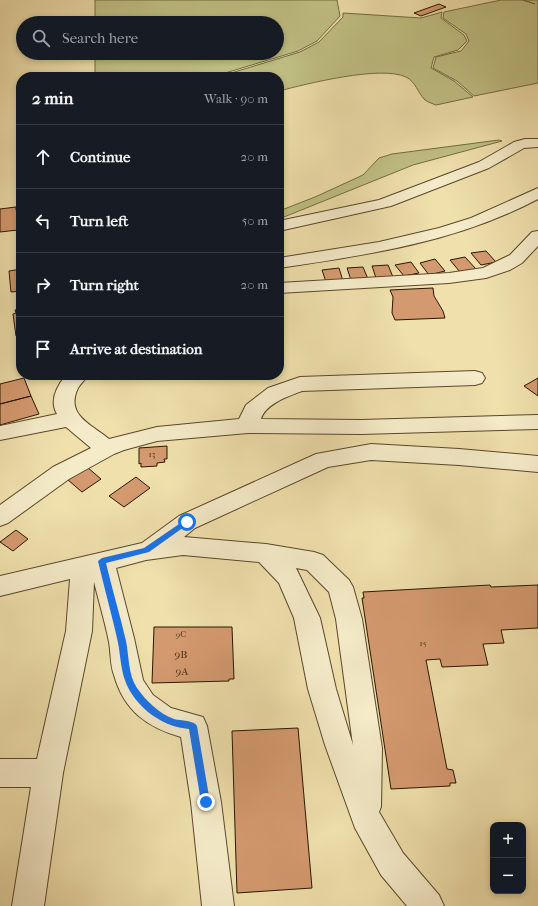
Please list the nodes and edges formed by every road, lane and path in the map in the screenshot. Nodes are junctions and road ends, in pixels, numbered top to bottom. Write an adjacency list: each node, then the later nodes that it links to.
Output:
1 (538, 143): 3 (street)
2 (538, 193): 5 (street)
3 (284, 225)
4 (538, 236): 6 (street)
5 (284, 261)
6 (284, 288)
7 (475, 378): 11 (street)
8 (73, 380): 9 (street)
9 (69, 419): 12 (street); 13 (street)
10 (538, 422): 11 (street)
11 (248, 426): 13 (street)
12 (0, 433)
13 (106, 449): 15 (street)
14 (538, 464): 16 (street)
15 (0, 517)
16 (146, 550): 17 (street); 18 (street)
17 (266, 554): 22 (street); 22 (street)
18 (92, 563): 19 (street); 21 (street); 24 (street)
19 (0, 586)
20 (0, 773): 21 (street)
21 (48, 773): 23 (street)
22 (366, 818): 25 (street)
23 (28, 906)
24 (218, 906)
25 (428, 906)

